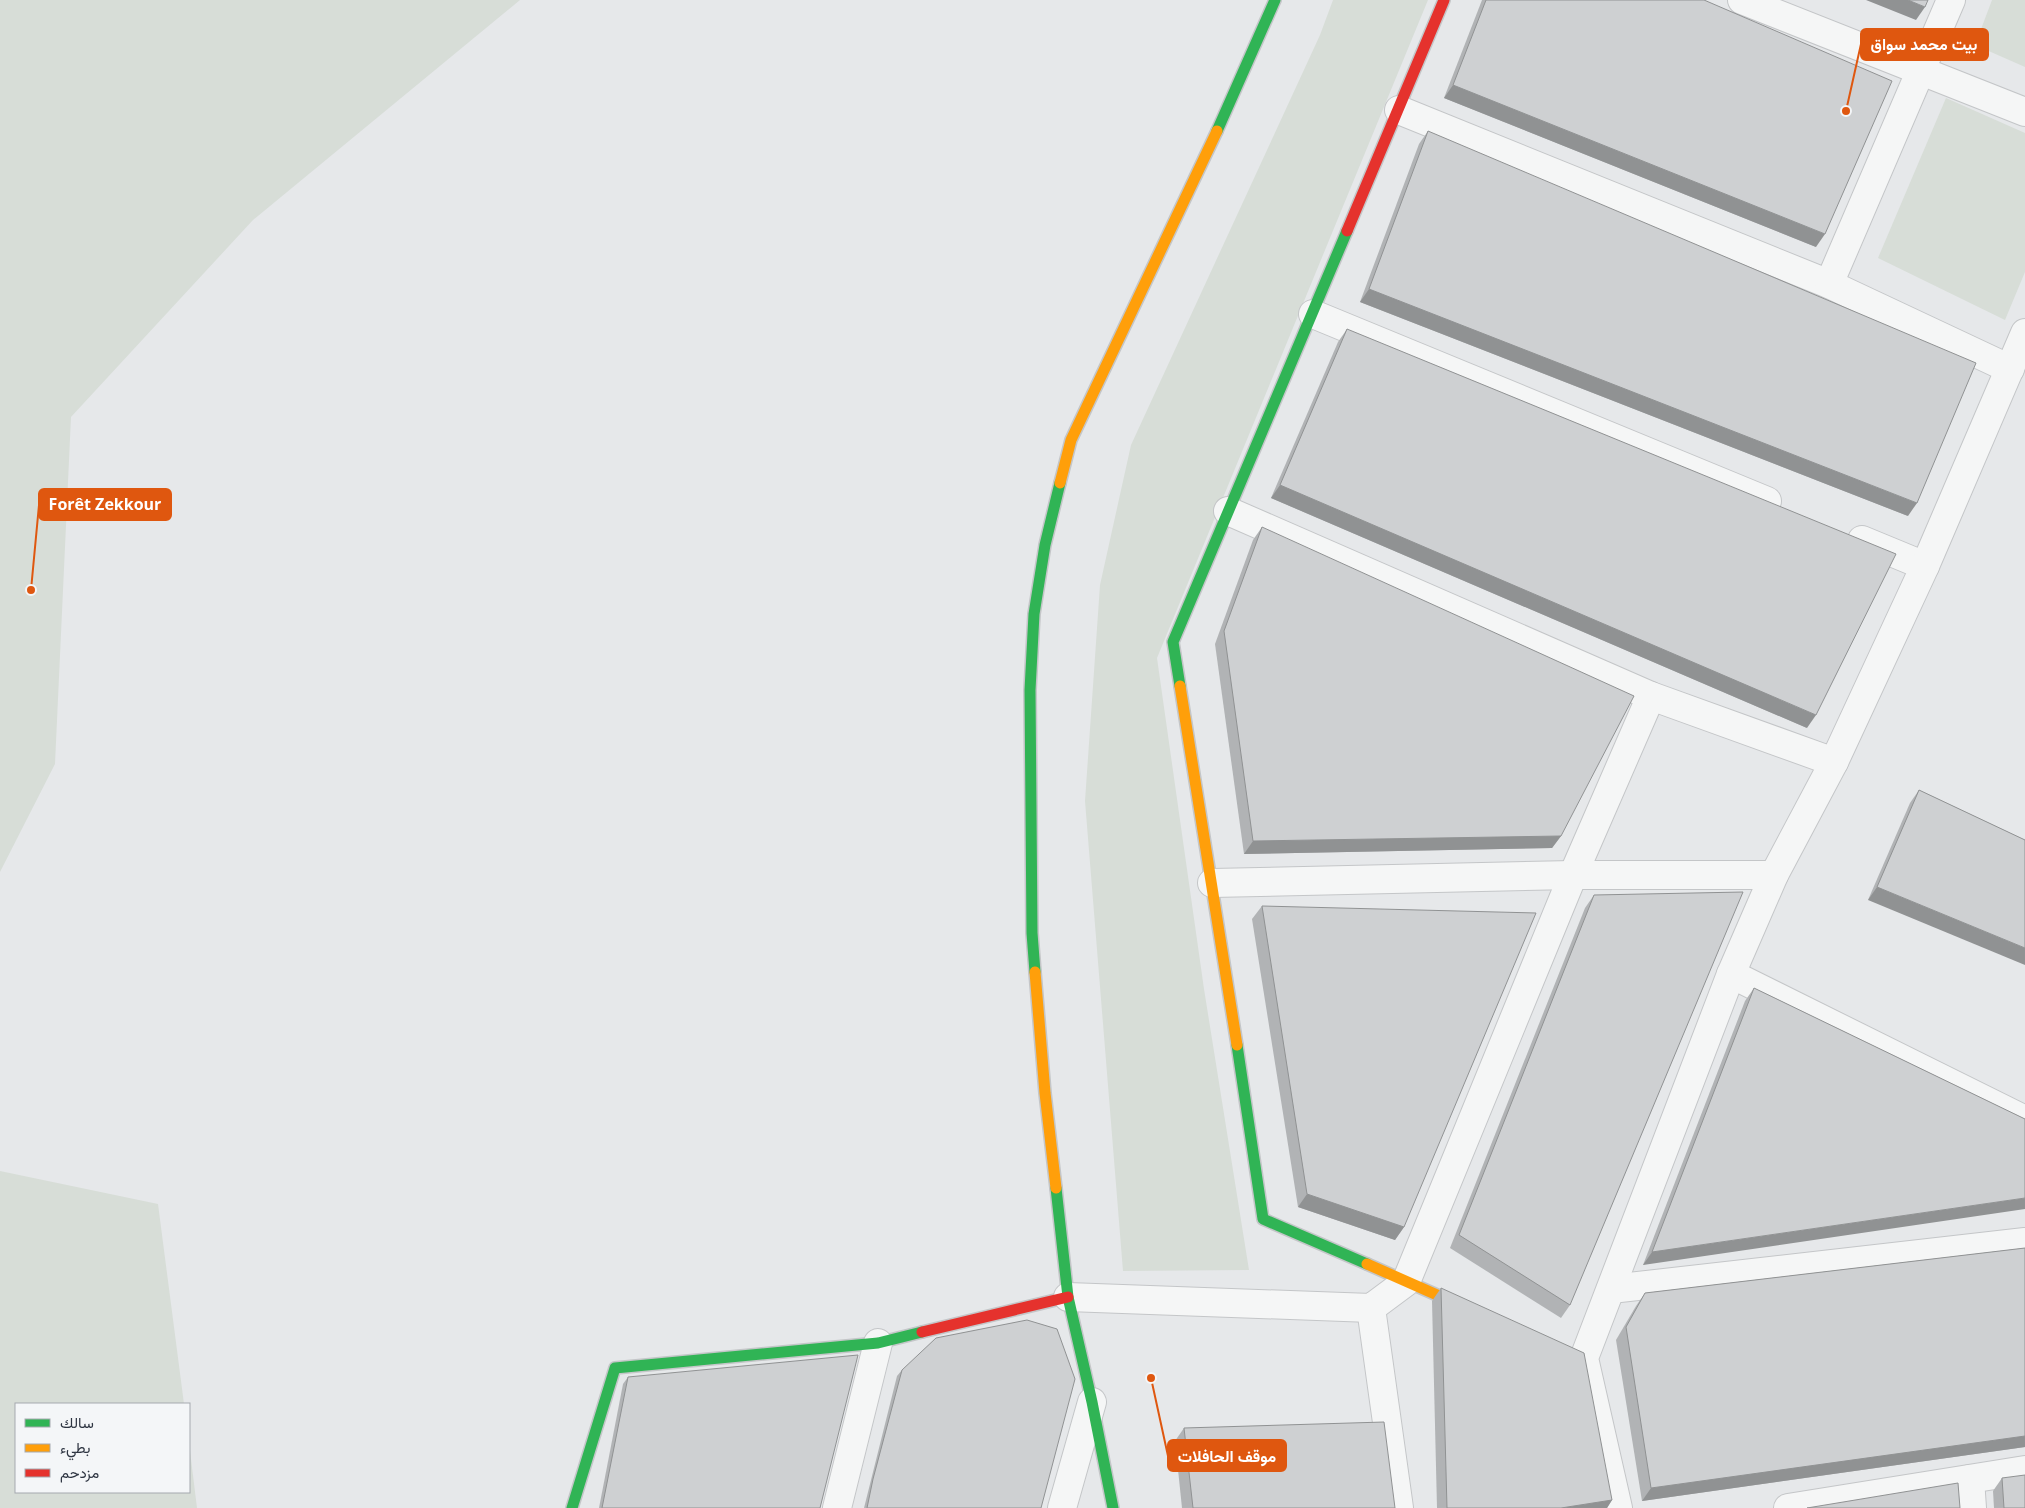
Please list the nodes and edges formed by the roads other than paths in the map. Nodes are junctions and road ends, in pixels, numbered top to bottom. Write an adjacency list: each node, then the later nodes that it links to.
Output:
1 (1275, 0): 26 (street)
2 (1444, 0): 6 (street)
3 (1742, 0): 5 (street)
4 (1951, 0): 5 (street)
5 (1921, 70): 7 (street); 8 (street)
6 (1399, 110): 8 (street); 9 (street)
7 (2025, 112)
8 (1829, 284): 11 (street)
9 (1313, 314): 12 (street); 13 (street)
10 (2025, 333): 11 (street)
11 (2010, 369): 15 (street)
12 (1788, 510)
13 (1228, 511): 16 (street); 20 (street)
14 (1843, 532): 15 (street)
15 (1925, 566): 17 (street)
16 (1651, 696): 17 (street); 18 (street)
17 (1834, 762): 19 (street)
18 (1573, 875): 19 (street); 20 (street); 24 (street)
19 (1774, 876): 21 (street)
20 (1212, 883): 24 (street)
21 (1731, 974): 22 (street); 25 (street)
22 (2025, 1120)
23 (2025, 1242): 25 (street)
24 (1406, 1282): 27 (street); 28 (street)
25 (1611, 1289): 38 (street)
26 (1068, 1297): 27 (street); 29 (street); 30 (street)
27 (1371, 1308): 37 (street)
28 (1486, 1316)
29 (878, 1343): 33 (street); 34 (street)
30 (1092, 1402): 35 (street); 36 (street)
31 (2025, 1470): 32 (street)
32 (1970, 1479): 39 (street); 40 (street)
33 (572, 1508)
34 (837, 1508)
35 (1062, 1508)
36 (1113, 1508)
37 (1399, 1508)
38 (1618, 1508)
39 (1788, 1508)
40 (1972, 1508)

